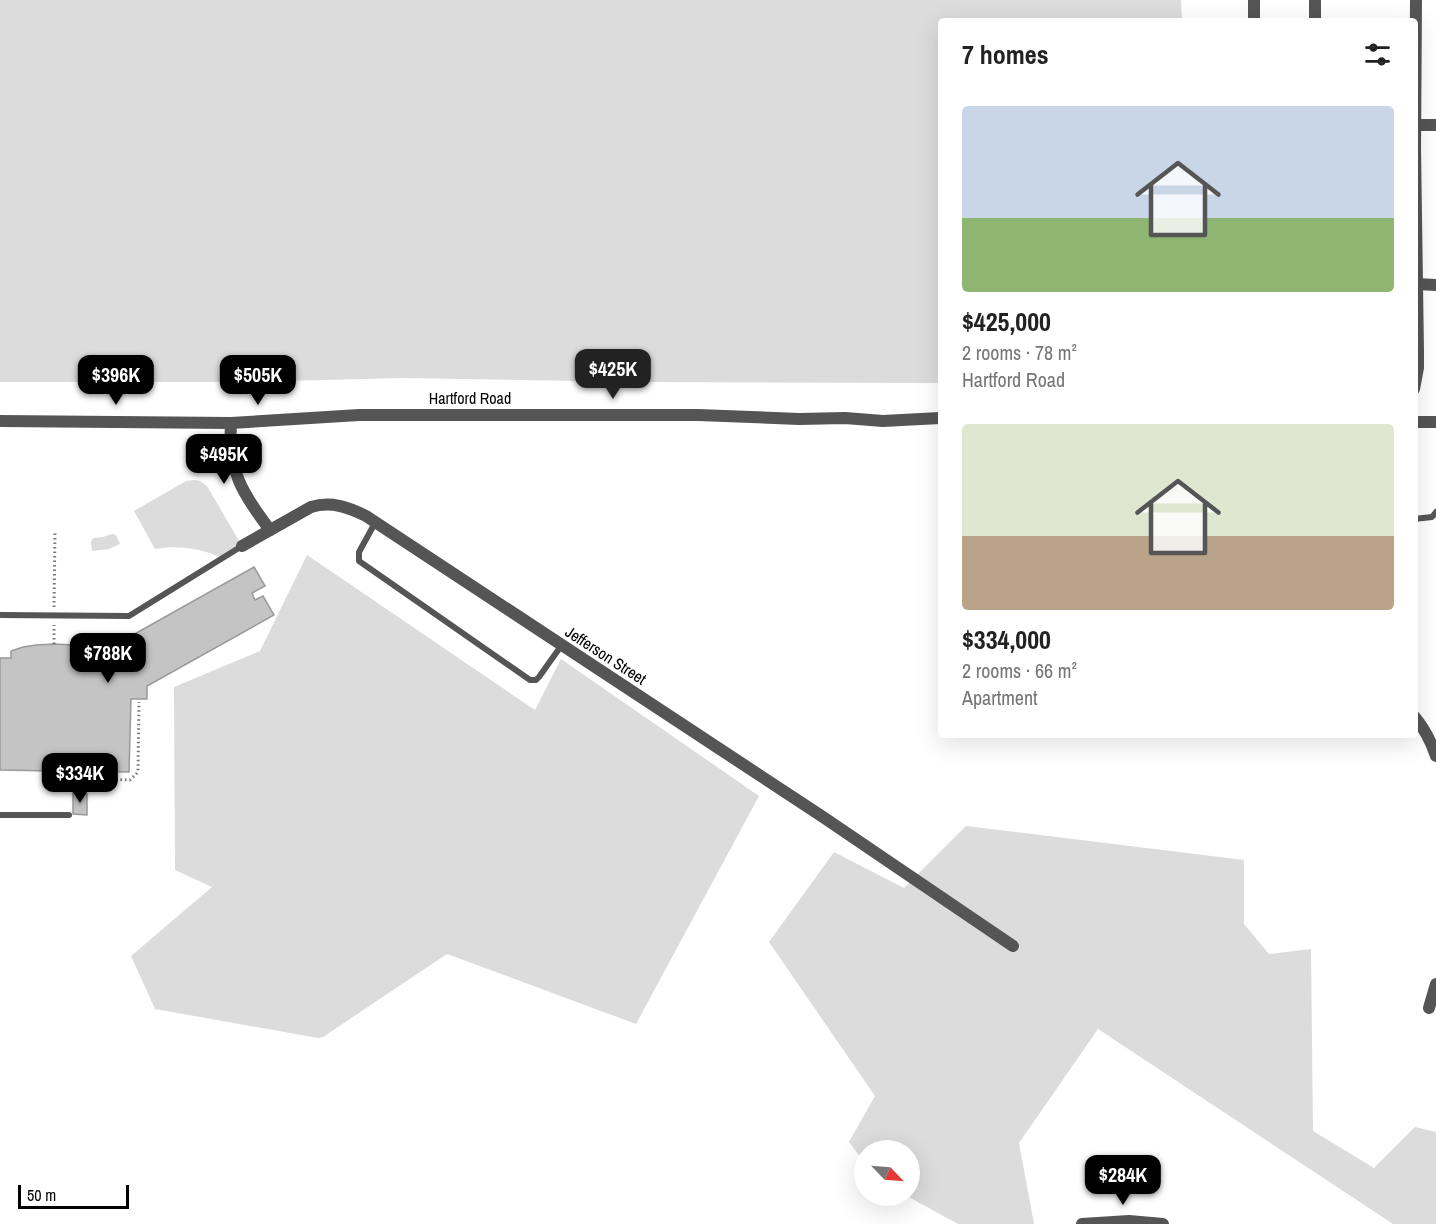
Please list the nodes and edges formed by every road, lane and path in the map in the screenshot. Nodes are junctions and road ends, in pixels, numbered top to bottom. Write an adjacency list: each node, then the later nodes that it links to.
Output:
1 (1254, 0): 4 (street)
2 (1315, 0): 5 (street)
3 (1416, 0): 6 (street)
4 (1254, 18)
5 (1315, 18)
6 (1416, 18)
7 (1418, 124): 8 (street)
8 (1436, 125)
9 (1418, 284): 10 (street)
10 (1436, 285)
11 (938, 418): 15 (street, Hartford Road)
12 (0, 421): 15 (street, Hartford Road)
13 (1418, 422): 14 (street)
14 (1436, 422)
15 (231, 423): 19 (street)
16 (1436, 512): 17 (lane)
17 (1418, 519)
18 (375, 522): 19 (street, Jefferson Street); 25 (street, Jefferson Street); 25 (lane)
19 (270, 530): 21 (street, Jefferson Street)
20 (55, 531): 23 (path)
21 (242, 546): 23 (lane)
22 (0, 615): 23 (lane)
23 (54, 615): 24 (path)
24 (54, 644)
25 (561, 646): 32 (street, Jefferson Street)
26 (139, 702): 29 (path)
27 (1418, 722): 28 (street)
28 (1436, 756)
29 (98, 779)
30 (0, 815): 31 (lane)
31 (69, 815)
32 (1013, 946)
33 (1436, 984): 34 (street)
34 (1429, 1008)
35 (1083, 1224): 36 (street)
36 (1163, 1224)

